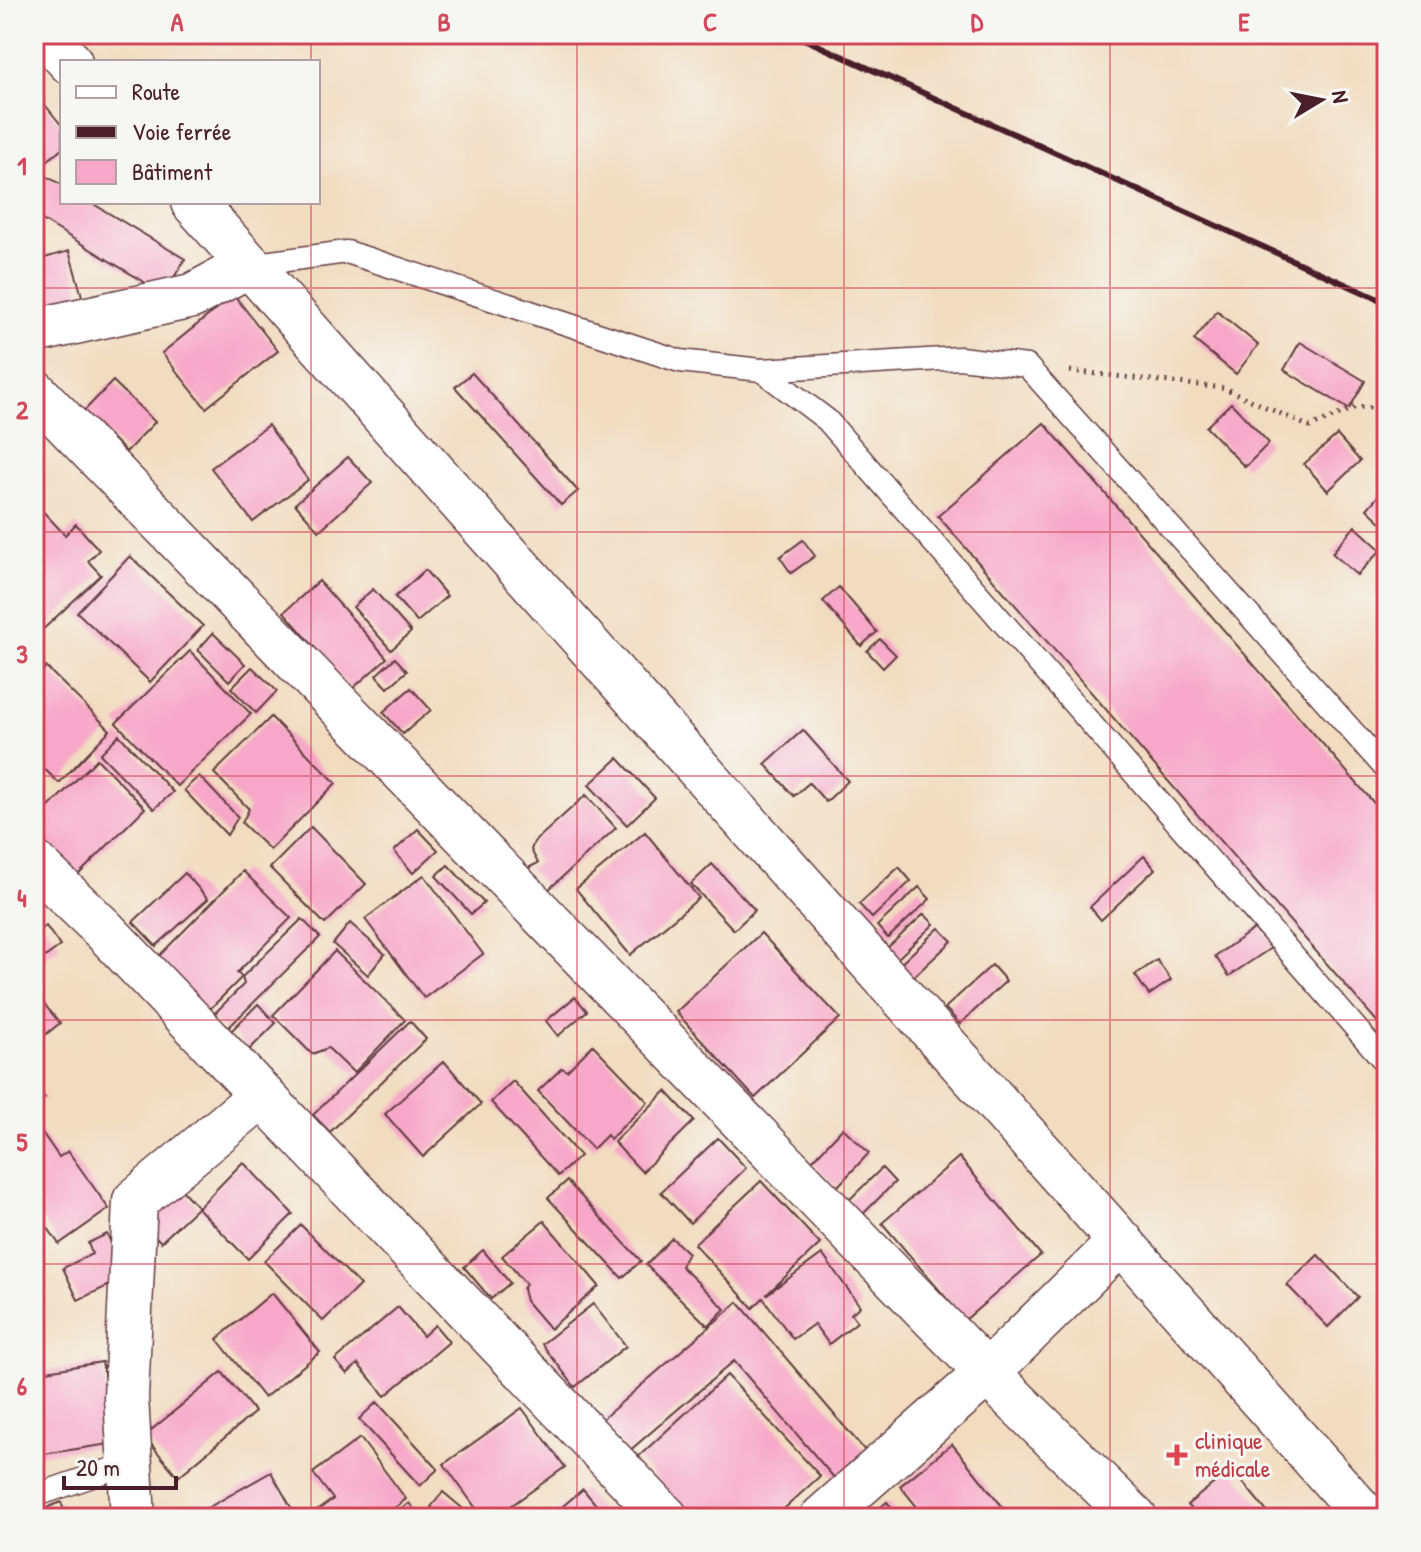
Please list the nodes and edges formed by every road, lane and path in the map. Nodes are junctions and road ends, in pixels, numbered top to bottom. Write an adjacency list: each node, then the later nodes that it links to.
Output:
1 (195, 204): 2 (street)
2 (249, 265): 3 (street); 5 (lane); 12 (street)
3 (34, 331)
4 (1027, 366): 5 (lane); 7 (path); 8 (lane)
5 (761, 370): 10 (lane)
6 (34, 391): 13 (street)
7 (1387, 409)
8 (1387, 770)
9 (34, 863): 11 (street)
10 (1387, 1064)
11 (262, 1095): 14 (street); 17 (street)
12 (1121, 1241): 13 (street); 20 (street)
13 (987, 1373): 18 (street); 19 (street)
14 (130, 1463): 15 (lane); 16 (street)
15 (34, 1496)
16 (133, 1518)
17 (666, 1518)
18 (822, 1518)
19 (1135, 1518)
20 (1367, 1518)

